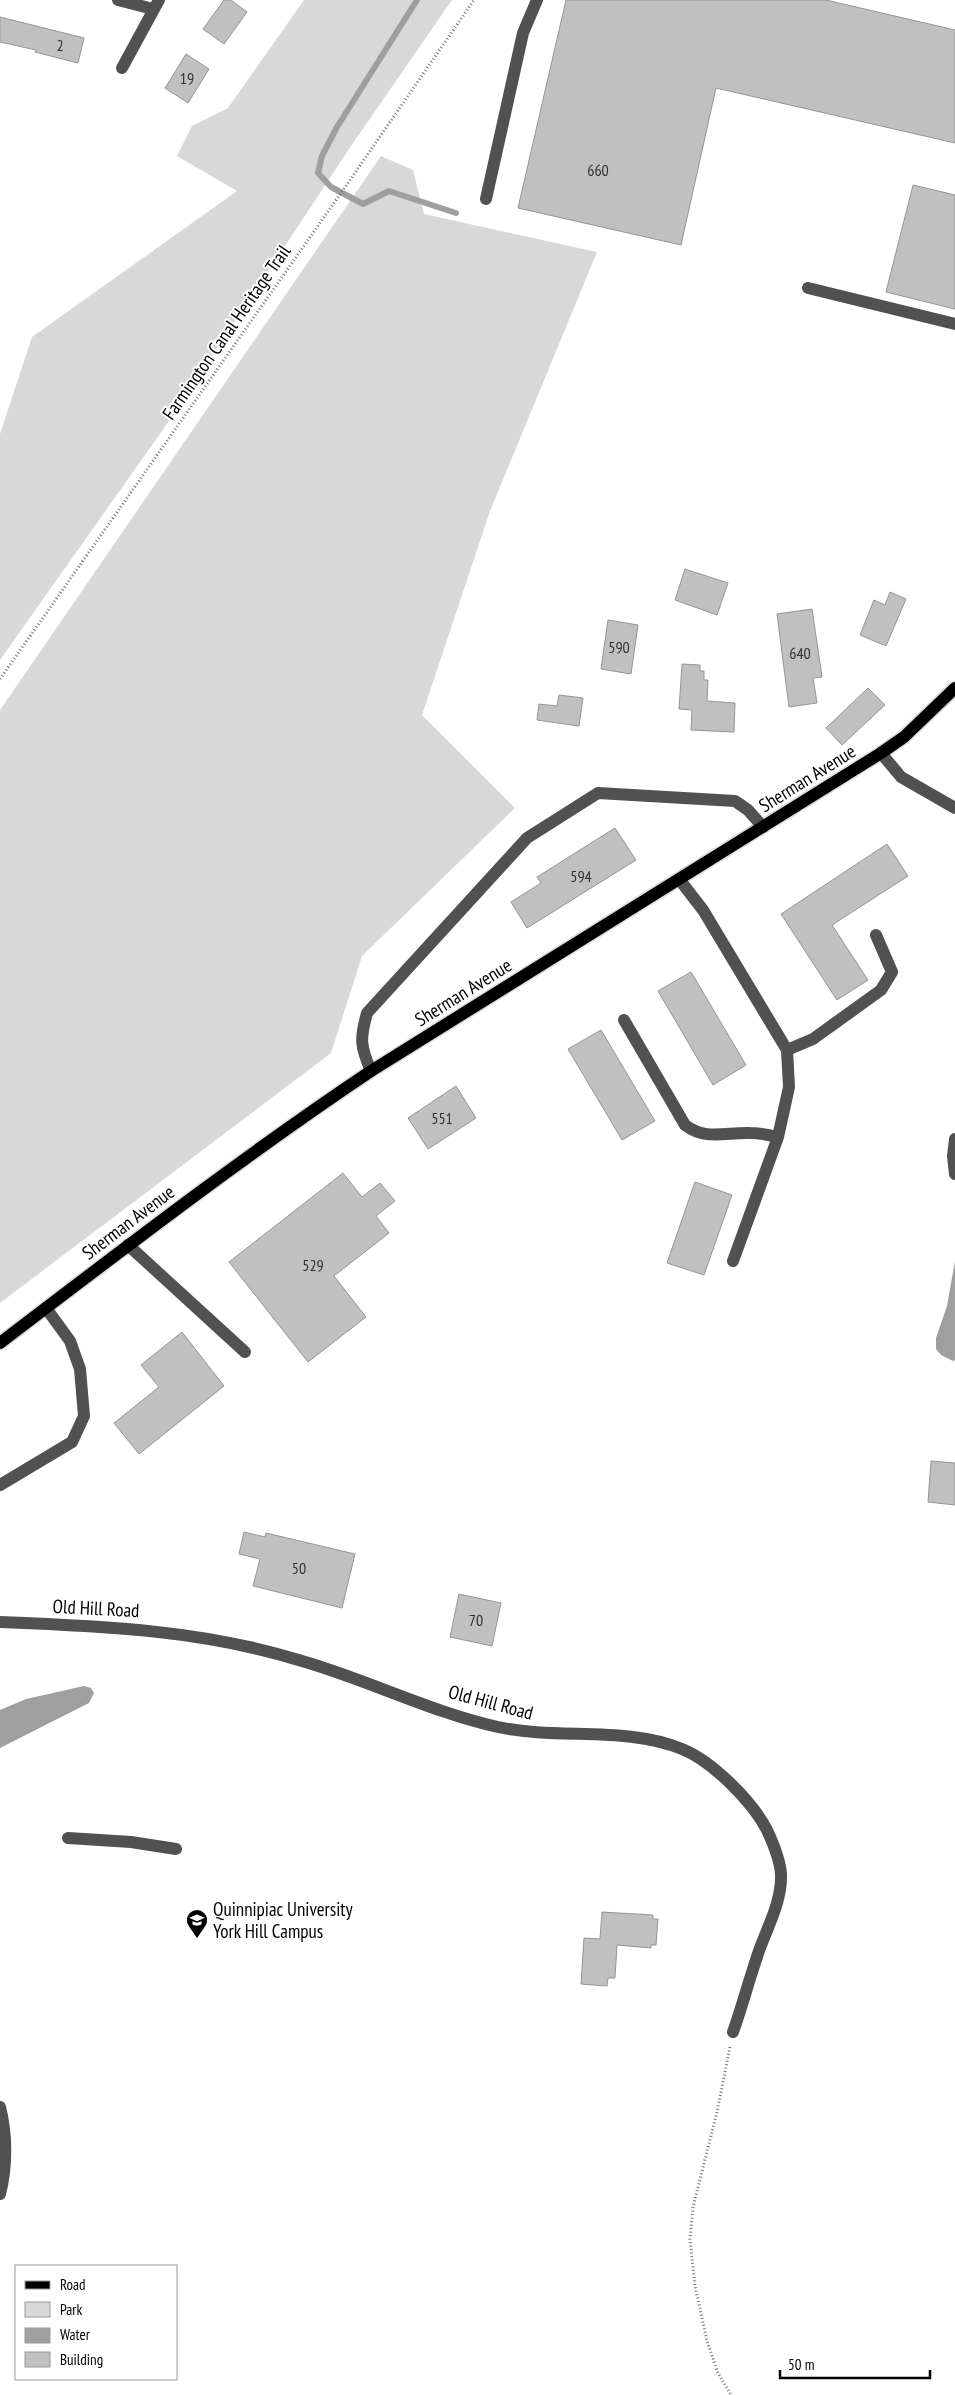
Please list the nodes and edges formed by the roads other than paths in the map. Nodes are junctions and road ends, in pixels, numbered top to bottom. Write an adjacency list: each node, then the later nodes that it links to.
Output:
1 (118, 0): 3 (street)
2 (537, 0): 5 (street)
3 (156, 5): 4 (street)
4 (122, 68)
5 (486, 199)
6 (808, 288): 7 (street)
7 (955, 324)
8 (955, 688): 9 (main road, Sherman Avenue)
9 (881, 754): 10 (street); 11 (main road, Sherman Avenue)
10 (955, 808)
11 (763, 827): 12 (main road, Sherman Avenue); 16 (street)
12 (679, 879): 15 (street); 16 (main road, Sherman Avenue)
13 (876, 935): 15 (street)
14 (624, 1020): 17 (street)
15 (787, 1050): 17 (street)
16 (371, 1071): 20 (main road, Sherman Avenue)
17 (778, 1137): 21 (street)
18 (955, 1139): 19 (street)
19 (955, 1174)
20 (128, 1245): 22 (main road, Sherman Avenue); 24 (street)
21 (733, 1261)
22 (46, 1308): 23 (main road, Sherman Avenue); 25 (street)
23 (0, 1343)
24 (245, 1352)
25 (0, 1484)
26 (0, 1622): 29 (street, Old Hill Road)
27 (68, 1838): 28 (street)
28 (176, 1849)
29 (733, 2032)
30 (0, 2107): 31 (street)
31 (0, 2194)

